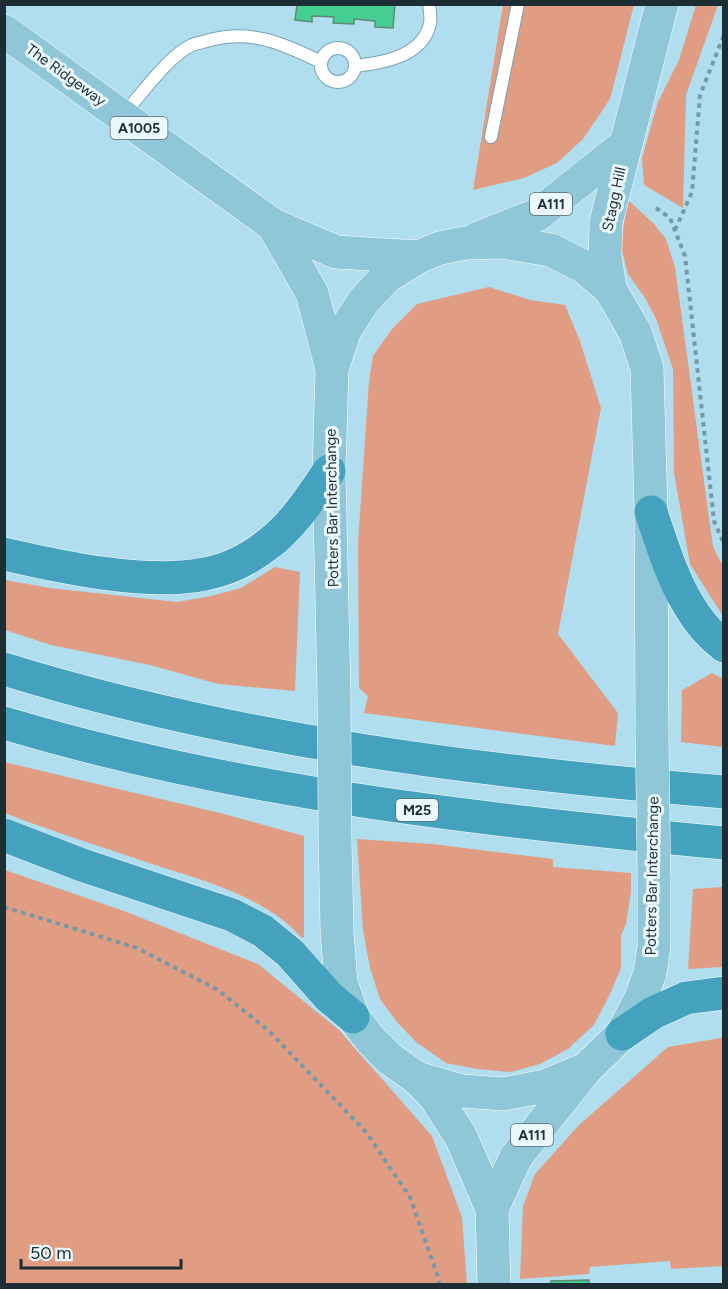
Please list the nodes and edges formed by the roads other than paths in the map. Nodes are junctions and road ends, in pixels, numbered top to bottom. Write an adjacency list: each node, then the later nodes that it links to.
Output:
1 (429, 4): 6 (lane)
2 (518, 4): 8 (lane)
3 (662, 4): 9 (main road, Stagg Hill)
4 (4, 31): 7 (main road, The Ridgeway / A1005)
5 (321, 62): 6 (lane); 6 (lane); 7 (lane)
6 (355, 66)
7 (123, 116): 10 (main road, The Ridgeway / A1005)
8 (491, 137)
9 (625, 144): 11 (main road, Stagg Hill / A111); 13 (main road, Stagg Hill)
10 (273, 225): 12 (main road, The Ridgeway / A1005); 14 (main road, The Ridgeway / A1005)
11 (465, 243): 12 (main road, Potters Bar Interchange); 13 (main road, Potters Bar Interchange)
12 (417, 257): 14 (main road, Potters Bar Interchange)
13 (610, 289): 16 (main road, Potters Bar Interchange)
14 (332, 369): 15 (main road, Potters Bar Interchange)
15 (329, 471): 17 (highway); 25 (main road, Potters Bar Interchange, bridge)
16 (651, 512): 18 (highway); 26 (main road, Potters Bar Interchange, bridge)
17 (4, 554)
18 (723, 646)
19 (4, 669): 21 (highway)
20 (4, 723): 23 (highway, M25)
21 (723, 792)
22 (4, 835): 25 (highway)
23 (723, 843)
24 (723, 993): 26 (highway)
25 (353, 1017): 28 (main road, Potters Bar Interchange)
26 (622, 1034): 27 (main road, Potters Bar Interchange)
27 (586, 1069): 28 (main road, Potters Bar Interchange); 29 (main road, A111)
28 (417, 1078): 29 (main road, A111)
29 (492, 1209): 30 (main road, A111)
30 (494, 1284)

